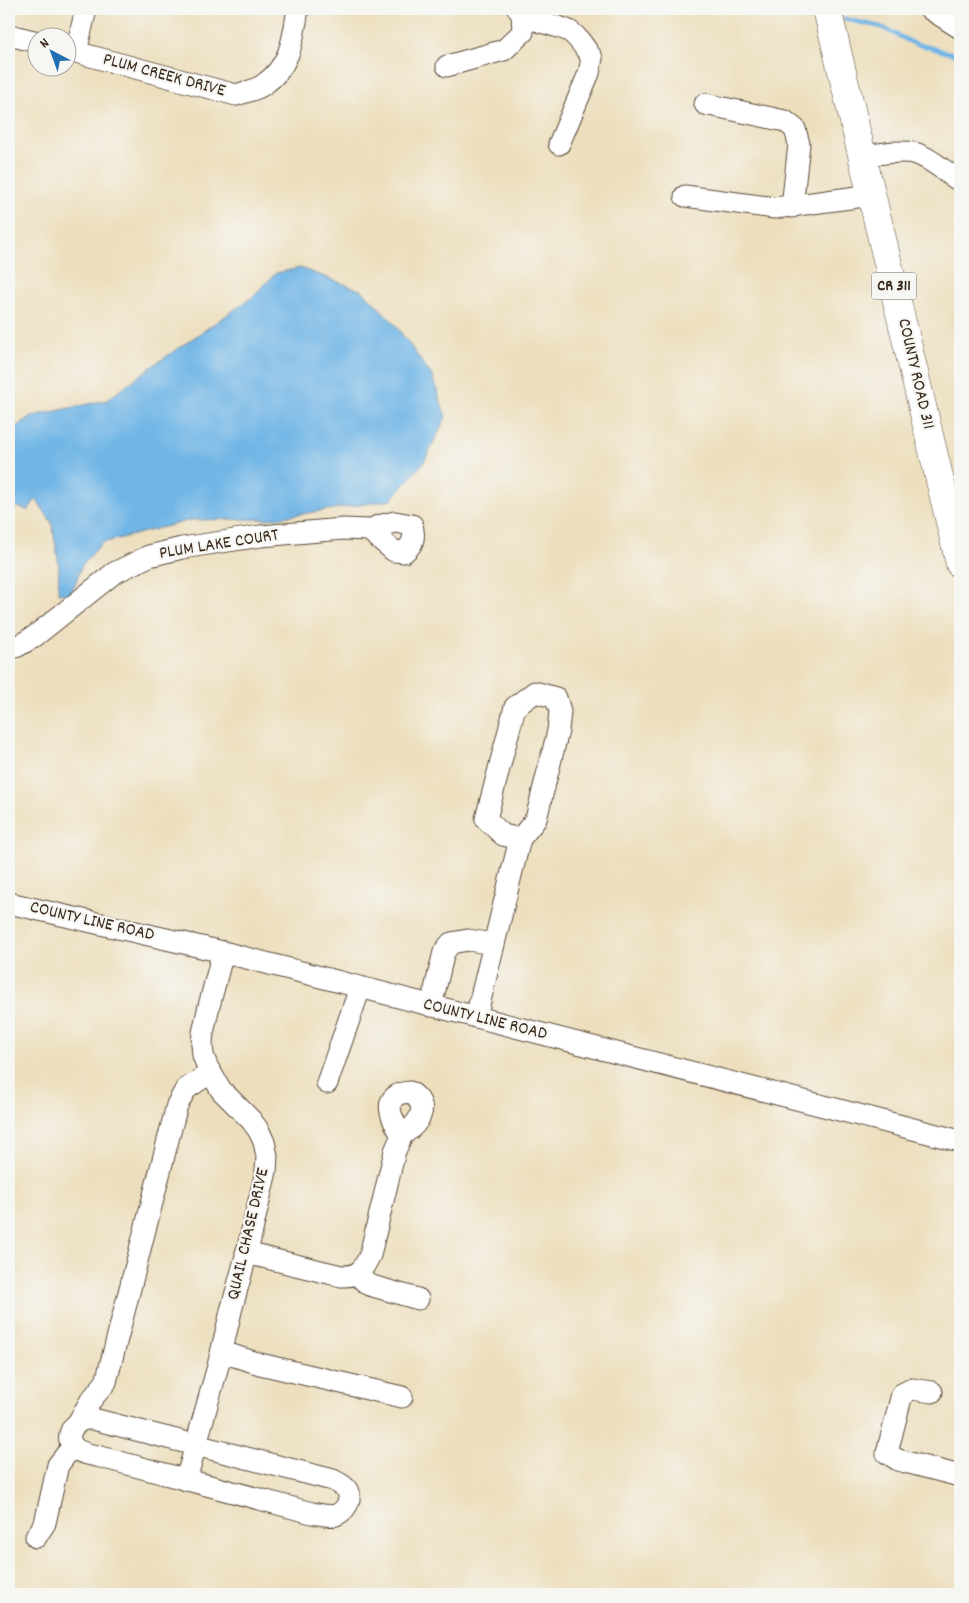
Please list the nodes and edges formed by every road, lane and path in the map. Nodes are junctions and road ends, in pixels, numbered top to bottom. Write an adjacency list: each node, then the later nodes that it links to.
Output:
1 (86, 9): 7 (street)
2 (298, 9): 10 (street, PLUM CREEK DRIVE)
3 (827, 9): 14 (main road, COUNTY ROAD 311 / CR 311)
4 (930, 9): 6 (street)
5 (520, 11): 11 (street); 13 (street)
6 (960, 28)
7 (78, 33)
8 (9, 34): 9 (street)
9 (28, 39)
10 (78, 53)
11 (447, 66)
12 (705, 104): 18 (street)
13 (559, 144)
14 (863, 156): 15 (street); 17 (main road, COUNTY ROAD 311 / CR 311)
15 (960, 181)
16 (685, 196): 18 (street)
17 (872, 196): 18 (street); 20 (main road, COUNTY ROAD 311 / CR 311)
18 (792, 207)
19 (369, 530): 21 (street, PLUM LAKE COURT)
20 (960, 564)
21 (9, 649)
22 (520, 839): 22 (street); 24 (street)
23 (9, 903): 25 (street, COUNTY LINE ROAD)
24 (494, 944): 27 (street); 28 (street)
25 (223, 952): 26 (street, COUNTY LINE ROAD); 29 (street, QUAIL CHASE DRIVE)
26 (360, 988): 27 (street, COUNTY LINE ROAD); 30 (street)
27 (431, 1006): 28 (street, COUNTY LINE ROAD)
28 (476, 1017): 32 (street, COUNTY LINE ROAD)
29 (210, 1073): 33 (street, QUAIL CHASE DRIVE); 39 (street)
30 (326, 1083)
31 (402, 1135): 34 (street)
32 (960, 1141)
33 (246, 1253): 34 (street); 36 (street, QUAIL CHASE DRIVE)
34 (359, 1273): 35 (street)
35 (418, 1299)
36 (222, 1352): 38 (street); 40 (street, QUAIL CHASE DRIVE)
37 (932, 1392): 42 (street)
38 (402, 1397)
39 (79, 1421): 40 (street); 41 (street)
40 (196, 1445): 43 (street, QUAIL CHASE DRIVE); 43 (street)
41 (73, 1446): 43 (street); 44 (street)
42 (960, 1476)
43 (186, 1480)
44 (36, 1537)

